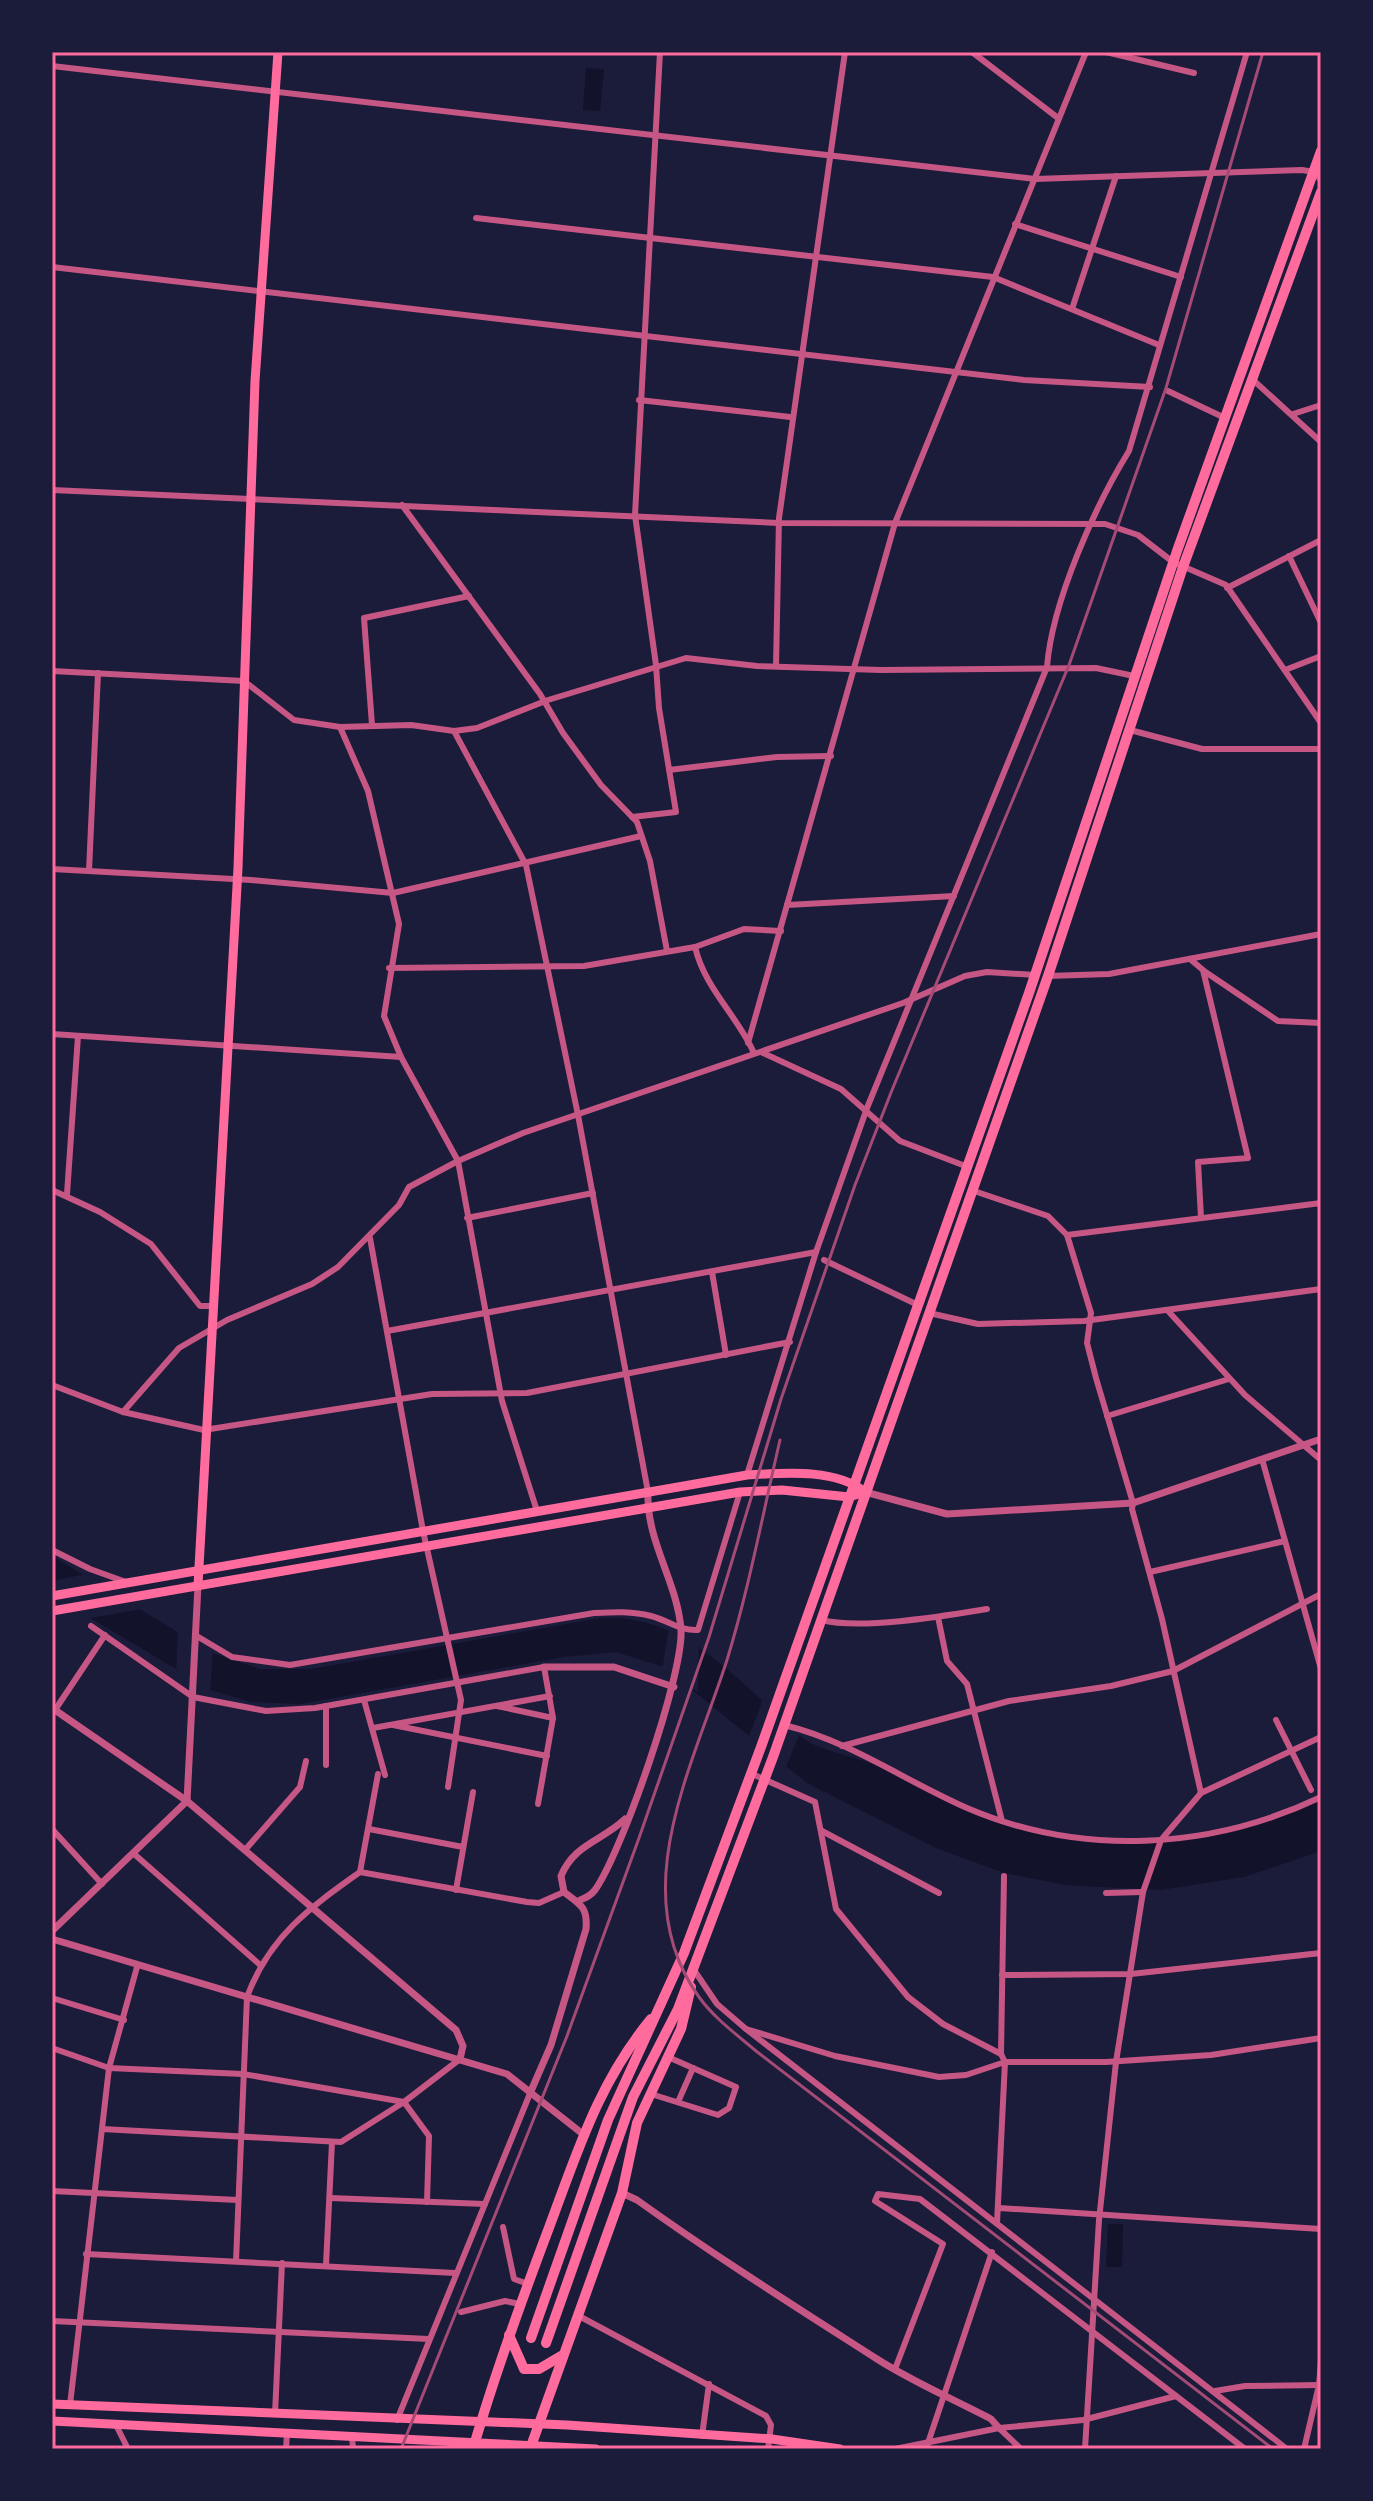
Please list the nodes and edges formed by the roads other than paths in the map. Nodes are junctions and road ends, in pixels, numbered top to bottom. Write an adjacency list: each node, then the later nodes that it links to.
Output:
1 (278, 52): 10 (main road)
2 (660, 52): 12 (street)
3 (844, 52): 14 (street)
4 (972, 52): 11 (street)
5 (1086, 52): 11 (street)
6 (1106, 52): 9 (street)
7 (1247, 52): 15 (street)
8 (52, 66): 10 (street)
9 (1194, 73)
10 (275, 92): 12 (street); 28 (main road)
11 (1058, 118): 18 (street)
12 (654, 135): 14 (street); 22 (street)
13 (1321, 151): 17 (highway)
14 (830, 154): 18 (street); 24 (street)
15 (1214, 174): 16 (street); 17 (street); 27 (street)
16 (1116, 176): 18 (street); 23 (street)
17 (1317, 176): 41 (highway)
18 (1035, 179): 21 (street)
19 (1321, 192): 34 (highway)
20 (476, 218): 22 (street)
21 (1015, 224): 23 (street); 26 (street)
22 (649, 237): 24 (street); 30 (street)
23 (1092, 249): 27 (street); 29 (street)
24 (816, 257): 26 (street); 32 (street)
25 (52, 267): 28 (street)
26 (993, 277): 29 (street); 33 (street)
27 (1181, 277): 31 (street)
28 (262, 292): 30 (street); 44 (main road)
29 (1072, 309): 31 (street)
30 (644, 335): 32 (street); 37 (street)
31 (1159, 345): 35 (street)
32 (800, 352): 33 (street); 40 (street)
33 (955, 371): 35 (street); 48 (street)
34 (1251, 378): 39 (street); 52 (highway)
35 (1150, 387): 49 (street)
36 (1168, 391): 41 (street)
37 (639, 400): 40 (street); 46 (street)
38 (1321, 405): 39 (street)
39 (1293, 414): 42 (street)
40 (790, 417): 47 (street)
41 (1225, 418): 52 (highway)
42 (1321, 442)
43 (52, 490): 44 (street)
44 (249, 499): 45 (street); 65 (main road)
45 (402, 505): 46 (street); 54 (street)
46 (635, 515): 47 (street); 57 (street)
47 (778, 523): 48 (street); 58 (street)
48 (895, 523): 49 (street); 59 (street)
49 (1093, 523): 52 (street); 60 (street)
50 (1321, 540): 51 (street)
51 (1289, 556): 53 (street); 55 (street)
52 (1178, 564): 53 (street); 64 (highway); 70 (highway)
53 (1227, 588): 61 (street)
54 (469, 596): 66 (street); 68 (street)
55 (1321, 623)
56 (1321, 656): 61 (street)
57 (656, 665): 58 (street); 66 (street); 74 (street)
58 (776, 666): 59 (street)
59 (853, 667): 60 (street); 73 (street)
60 (1047, 667): 64 (street); 82 (street)
61 (1285, 670): 67 (street)
62 (52, 671): 63 (street)
63 (98, 673): 65 (street); 79 (street)
64 (1134, 676): 92 (highway)
65 (244, 681): 69 (street); 80 (main road)
66 (543, 701): 71 (street); 75 (street)
67 (1321, 723)
68 (372, 725): 69 (street); 71 (street)
69 (340, 727): 81 (street)
70 (1130, 730): 72 (street); 93 (highway)
71 (454, 731): 77 (street)
72 (1321, 749)
73 (831, 756): 74 (street); 83 (street)
74 (669, 770): 75 (street)
75 (632, 817): 76 (street)
76 (641, 836): 77 (street); 87 (street)
77 (526, 865): 81 (street); 89 (street)
78 (52, 869): 79 (street)
79 (89, 871): 80 (street)
80 (237, 879): 81 (street); 98 (main road)
81 (393, 893): 90 (street)
82 (954, 896): 83 (street); 94 (street)
83 (787, 905): 84 (street)
84 (781, 931): 86 (street); 99 (street)
85 (1321, 934): 88 (street)
86 (695, 947): 87 (street); 99 (street)
87 (667, 951): 89 (street)
88 (1190, 959): 91 (street); 93 (street)
89 (546, 967): 90 (street); 104 (street)
90 (389, 968): 102 (street)
91 (1203, 970): 95 (street); 113 (street)
92 (1034, 975): 93 (street); 94 (street); 106 (highway)
93 (1048, 976): 108 (highway)
94 (911, 999): 101 (street); 103 (street)
95 (1321, 1023)
96 (52, 1034): 97 (street)
97 (78, 1036): 98 (street); 110 (street)
98 (228, 1043): 102 (street); 122 (main road)
99 (748, 1043): 100 (street)
100 (754, 1053): 101 (street); 104 (street)
101 (763, 1053): 103 (street)
102 (401, 1057): 105 (street)
103 (867, 1108): 106 (street); 116 (street)
104 (578, 1115): 105 (street); 109 (street)
105 (458, 1161): 112 (street); 115 (street)
106 (968, 1167): 121 (highway)
107 (52, 1190): 110 (street)
108 (974, 1191): 114 (street); 124 (highway)
109 (593, 1193): 112 (street); 120 (street)
110 (67, 1194): 122 (street)
111 (1321, 1203): 113 (street)
112 (467, 1218): 125 (street)
113 (1201, 1218): 114 (street)
114 (1067, 1235): 126 (street)
115 (370, 1238): 127 (street); 128 (street)
116 (816, 1252): 118 (street); 129 (street)
117 (824, 1260): 121 (street)
118 (712, 1272): 120 (street); 130 (street)
119 (1321, 1289): 123 (street)
120 (612, 1292): 125 (street); 131 (street)
121 (918, 1305): 144 (highway)
122 (213, 1306): 127 (main road)
123 (1169, 1312): 126 (street); 132 (street)
124 (929, 1313): 126 (street); 147 (highway)
125 (485, 1315): 128 (street); 134 (street)
126 (1091, 1320): 137 (street)
127 (212, 1328): 136 (street); 138 (main road)
128 (387, 1331): 135 (street)
129 (790, 1342): 130 (street); 143 (street)
130 (726, 1355): 131 (street)
131 (627, 1374): 134 (street); 145 (street)
132 (1229, 1379): 137 (street); 140 (street)
133 (52, 1385): 136 (street)
134 (501, 1395): 135 (street); 151 (street)
135 (399, 1399): 138 (street); 152 (street)
136 (123, 1412): 138 (street)
137 (1107, 1416): 149 (street)
138 (204, 1430): 156 (main road)
139 (1321, 1439): 140 (street)
140 (1303, 1445): 141 (street); 142 (street)
141 (1262, 1459): 149 (street); 153 (street)
142 (1321, 1460)
143 (747, 1475): 144 (main road); 145 (main road)
144 (853, 1483): 147 (main road); 148 (highway)
145 (648, 1492): 150 (street); 151 (main road)
146 (740, 1492): 148 (main road); 150 (main road); 168 (street)
147 (865, 1492): 148 (main road); 149 (street); 166 (highway)
148 (849, 1497): 197 (highway)
149 (1133, 1503): 157 (street)
150 (647, 1509): 154 (main road); 168 (street)
151 (537, 1511): 152 (main road)
152 (423, 1531): 154 (street); 156 (main road)
153 (1285, 1541): 157 (street); 162 (street)
154 (427, 1546): 159 (main road); 171 (street)
155 (52, 1550): 158 (street)
156 (199, 1571): 158 (main road); 159 (main road)
157 (1150, 1572): 174 (street)
158 (127, 1582): 161 (main road)
159 (198, 1585): 164 (main road); 170 (street)
160 (1321, 1594): 162 (street)
161 (52, 1596)
162 (1302, 1602): 173 (street); 174 (street)
163 (987, 1609): 165 (street)
164 (52, 1611)
165 (938, 1617): 166 (street); 183 (street)
166 (821, 1620): 188 (highway)
167 (91, 1626): 169 (street)
168 (681, 1633): 171 (street); 176 (street)
169 (105, 1635): 178 (street); 182 (street)
170 (195, 1637): 171 (street); 178 (street)
171 (446, 1641): 175 (street)
172 (544, 1667): 175 (street); 176 (street); 177 (street)
173 (1321, 1669)
174 (1173, 1671): 183 (street); 202 (street)
175 (456, 1680): 179 (street); 184 (street)
176 (674, 1684): 206 (street)
177 (550, 1696): 180 (street); 185 (street)
178 (193, 1697): 181 (street); 204 (street)
179 (364, 1700): 181 (street); 189 (street)
180 (494, 1705): 184 (street); 185 (street)
181 (326, 1706): 196 (street)
182 (54, 1709): 204 (street)
183 (974, 1709): 192 (street); 207 (street)
184 (462, 1711): 187 (street); 191 (street)
185 (553, 1718): 194 (street)
186 (1276, 1720): 193 (street)
187 (387, 1723): 189 (street); 191 (street)
188 (788, 1724): 192 (street); 198 (highway)
189 (373, 1728): 209 (street)
190 (1321, 1737): 193 (street)
191 (458, 1738): 194 (street); 199 (street)
192 (842, 1746): 207 (street)
193 (1290, 1751): 200 (street); 202 (street)
194 (547, 1756): 205 (street)
195 (306, 1761): 214 (street)
196 (326, 1765)
197 (750, 1773): 198 (street); 237 (highway)
198 (764, 1779): 210 (street); 232 (highway)
199 (448, 1787)
200 (1311, 1790)
201 (473, 1792): 213 (street)
202 (1201, 1793): 212 (street)
203 (1321, 1797): 212 (street)
204 (187, 1801): 214 (street); 216 (street)
205 (538, 1804)
206 (628, 1816): 211 (street); 215 (street)
207 (1002, 1821): 212 (street)
208 (52, 1829): 219 (street)
209 (369, 1829): 213 (street); 217 (street)
210 (822, 1831): 223 (street); 242 (street)
211 (601, 1837): 215 (street); 222 (street)
212 (1161, 1842): 221 (street)
213 (463, 1847): 220 (street)
214 (245, 1850): 226 (street)
215 (614, 1850): 225 (street)
216 (133, 1853): 219 (street); 230 (street)
217 (360, 1872): 220 (street); 226 (street)
218 (1004, 1876): 234 (street)
219 (102, 1884): 227 (street)
220 (456, 1890): 222 (street)
221 (1143, 1891): 224 (street); 233 (street)
222 (564, 1892): 225 (street)
223 (939, 1893)
224 (1106, 1893)
225 (580, 1900): 250 (street)
226 (311, 1906): 230 (street); 244 (street)
227 (52, 1931)
228 (52, 1939): 231 (street)
229 (1321, 1953): 233 (street)
230 (259, 1964): 235 (street)
231 (137, 1967): 235 (street); 238 (street)
232 (693, 1969): 239 (street); 243 (highway); 288 (highway)
233 (1131, 1974): 234 (street); 246 (street)
234 (1002, 1975): 242 (street)
235 (247, 1997): 244 (street); 249 (street)
236 (52, 1998): 238 (street)
237 (660, 2008): 255 (highway); 286 (highway)
238 (124, 2020): 247 (street)
239 (746, 2029): 245 (street); 267 (street)
240 (1321, 2038): 246 (street)
241 (52, 2048): 247 (street)
242 (1001, 2054): 245 (street)
243 (668, 2057): 248 (street); 251 (highway)
244 (460, 2059): 250 (street); 252 (street)
245 (1005, 2062): 246 (street); 265 (street)
246 (1116, 2062): 266 (street)
247 (109, 2068): 249 (street); 254 (street)
248 (693, 2068): 253 (street); 253 (street)
249 (243, 2074): 252 (street); 256 (street)
250 (531, 2091): 255 (street); 264 (street)
251 (650, 2094): 253 (street); 260 (highway)
252 (404, 2102): 257 (street); 263 (street)
253 (678, 2102)
254 (102, 2129): 256 (street); 259 (street)
255 (584, 2135): 276 (highway)
256 (241, 2137): 257 (street); 262 (street)
257 (332, 2142): 261 (street)
258 (52, 2191): 259 (street)
259 (94, 2193): 262 (street); 271 (street)
260 (622, 2193): 280 (highway); 291 (street)
261 (330, 2198): 263 (street); 274 (street)
262 (238, 2200): 272 (street)
263 (427, 2202): 264 (street)
264 (485, 2204): 275 (street)
265 (999, 2208): 266 (street); 267 (street)
266 (1101, 2213): 269 (street); 277 (street)
267 (997, 2223): 277 (street)
268 (503, 2227): 276 (street)
269 (1321, 2229)
270 (992, 2252): 284 (street); 291 (street); 295 (street)
271 (86, 2254): 272 (street); 282 (street)
272 (236, 2261): 273 (street)
273 (282, 2263): 274 (street); 283 (street)
274 (326, 2265): 275 (street)
275 (455, 2273): 287 (street)
276 (528, 2284): 278 (highway)
277 (1096, 2301): 284 (street); 294 (street)
278 (520, 2304): 279 (street); 285 (highway)
279 (461, 2312)
280 (577, 2315): 289 (highway); 292 (street)
281 (52, 2321): 282 (street)
282 (80, 2323): 283 (street); 298 (street)
283 (279, 2332): 287 (street); 299 (street)
284 (1094, 2333): 296 (street); 300 (street)
285 (509, 2335): 289 (highway); 304 (highway)
286 (531, 2338)
287 (429, 2339): 301 (street)
288 (546, 2343)
289 (562, 2355): 305 (highway)
290 (1321, 2361): 293 (street)
291 (895, 2369): 295 (street)
292 (709, 2384): 309 (street); 311 (street)
293 (1320, 2385): 294 (street); 326 (street)
294 (1215, 2391): 325 (street)
295 (944, 2393): 306 (street); 312 (street)
296 (1176, 2396): 300 (street); 324 (street)
297 (52, 2404): 298 (main road)
298 (70, 2405): 299 (main road)
299 (275, 2414): 301 (main road)
300 (1088, 2419): 306 (street); 323 (street)
301 (397, 2420): 304 (main road)
302 (52, 2421): 303 (main road)
303 (115, 2423): 307 (main road); 316 (street)
304 (480, 2423): 305 (main road); 313 (highway)
305 (538, 2424): 309 (main road); 314 (highway)
306 (999, 2428): 312 (street); 322 (street)
307 (287, 2433): 308 (main road); 317 (street)
308 (352, 2435): 310 (main road); 318 (street)
309 (702, 2436): 311 (main road)
310 (384, 2443): 313 (main road)
311 (770, 2444): 320 (main road)
312 (927, 2445): 321 (street)
313 (474, 2446): 314 (main road)
314 (530, 2447): 315 (main road)
315 (569, 2448): 319 (main road)
316 (128, 2449)
317 (286, 2449)
318 (353, 2449)
319 (596, 2449)
320 (840, 2449)
321 (895, 2449)
322 (1021, 2449)
323 (1085, 2449)
324 (1245, 2449)
325 (1287, 2449)
326 (1304, 2449)

